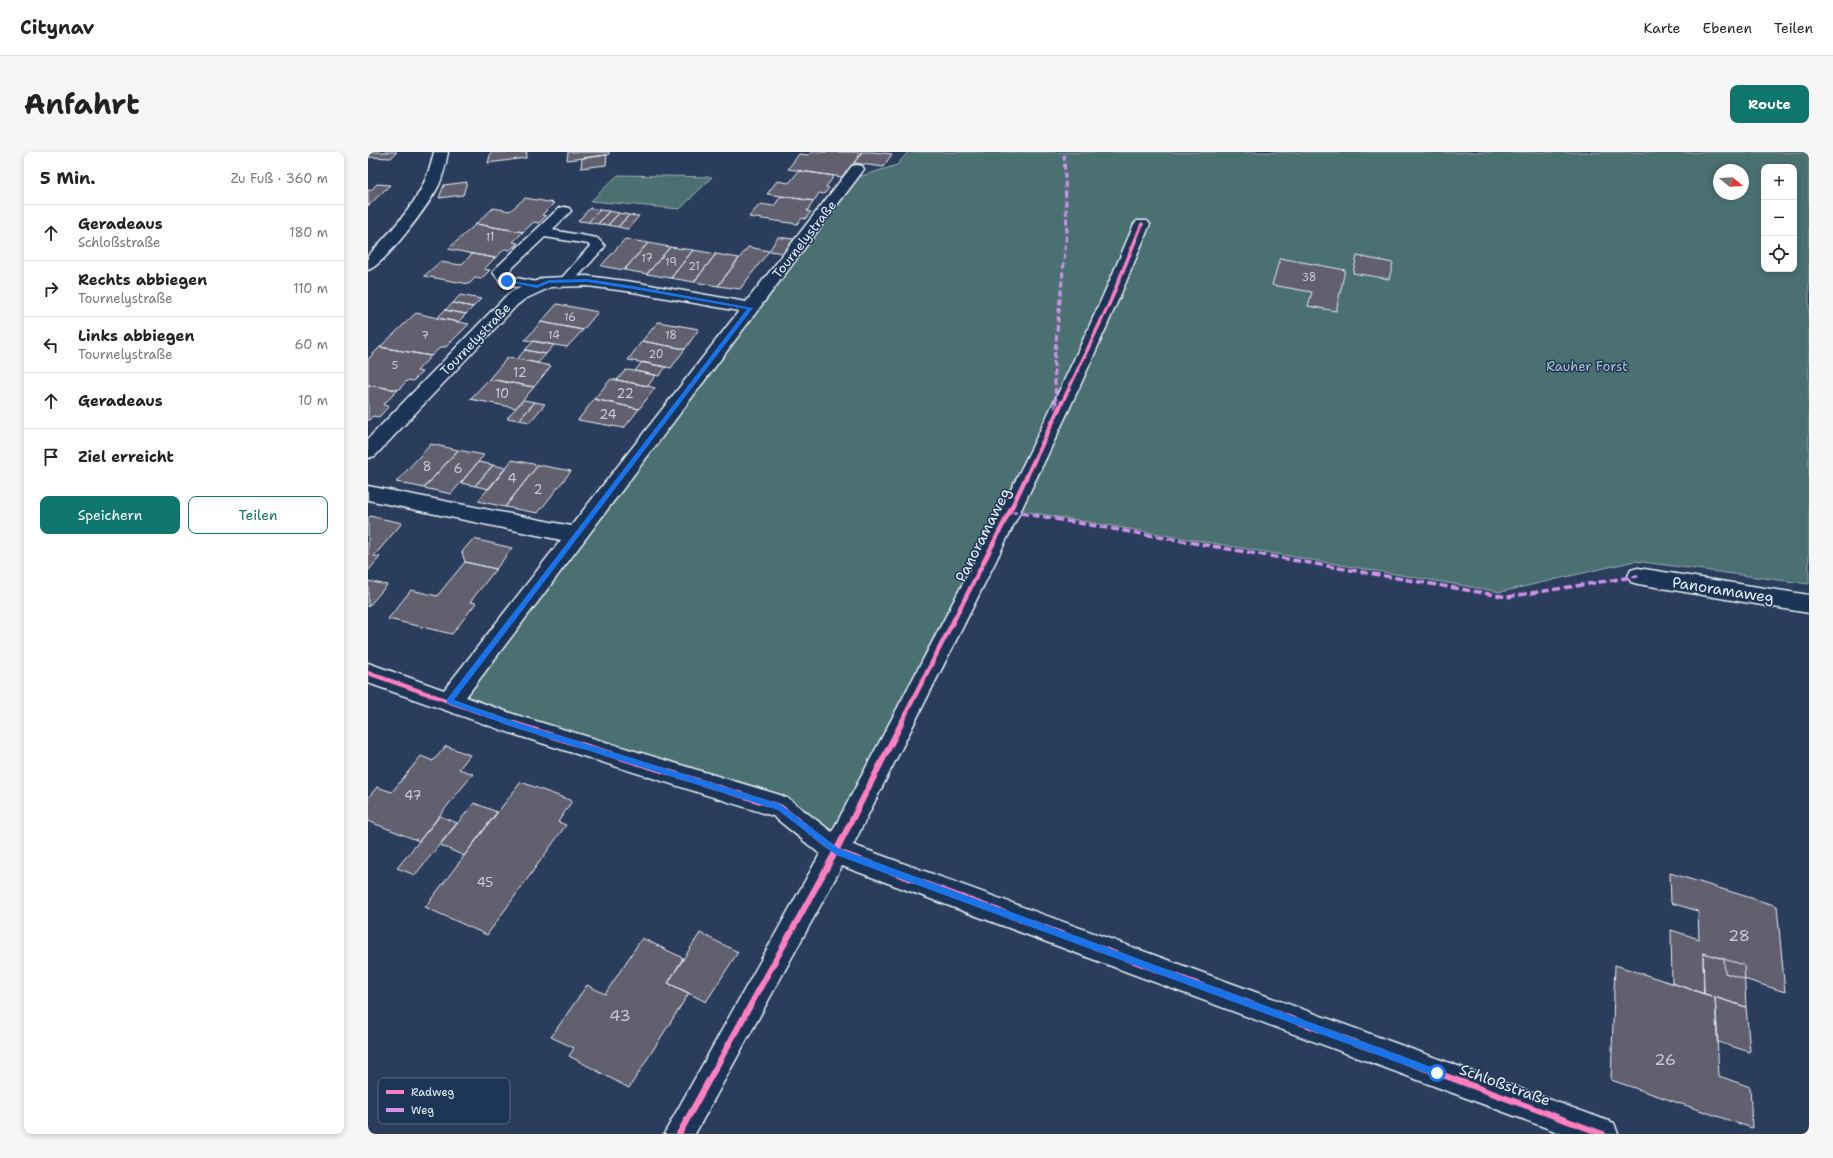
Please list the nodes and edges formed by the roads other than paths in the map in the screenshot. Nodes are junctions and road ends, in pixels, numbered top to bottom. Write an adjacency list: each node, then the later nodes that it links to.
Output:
1 (441, 152): 6 (street)
2 (857, 169): 9 (street, Tournelystraße)
3 (564, 211): 5 (lane)
4 (1145, 230): 17 (street, Panoramaweg)
5 (542, 232): 7 (lane); 8 (lane)
6 (368, 265)
7 (566, 282): 8 (street, Tournelystraße); 9 (street, Tournelystraße)
8 (537, 286): 10 (street, Tournelystraße)
9 (750, 308): 12 (street, Tournelystraße)
10 (368, 451)
11 (368, 493): 12 (street)
12 (576, 535): 16 (street, Tournelystraße)
13 (1638, 576): 14 (street, Panoramaweg)
14 (1809, 604)
15 (368, 674): 16 (street, Schloßstraße)
16 (449, 701): 17 (street, Schloßstraße)
17 (836, 851): 18 (street, Panoramaweg); 19 (street, Schloßstraße)
18 (679, 1134)
19 (1603, 1134)

